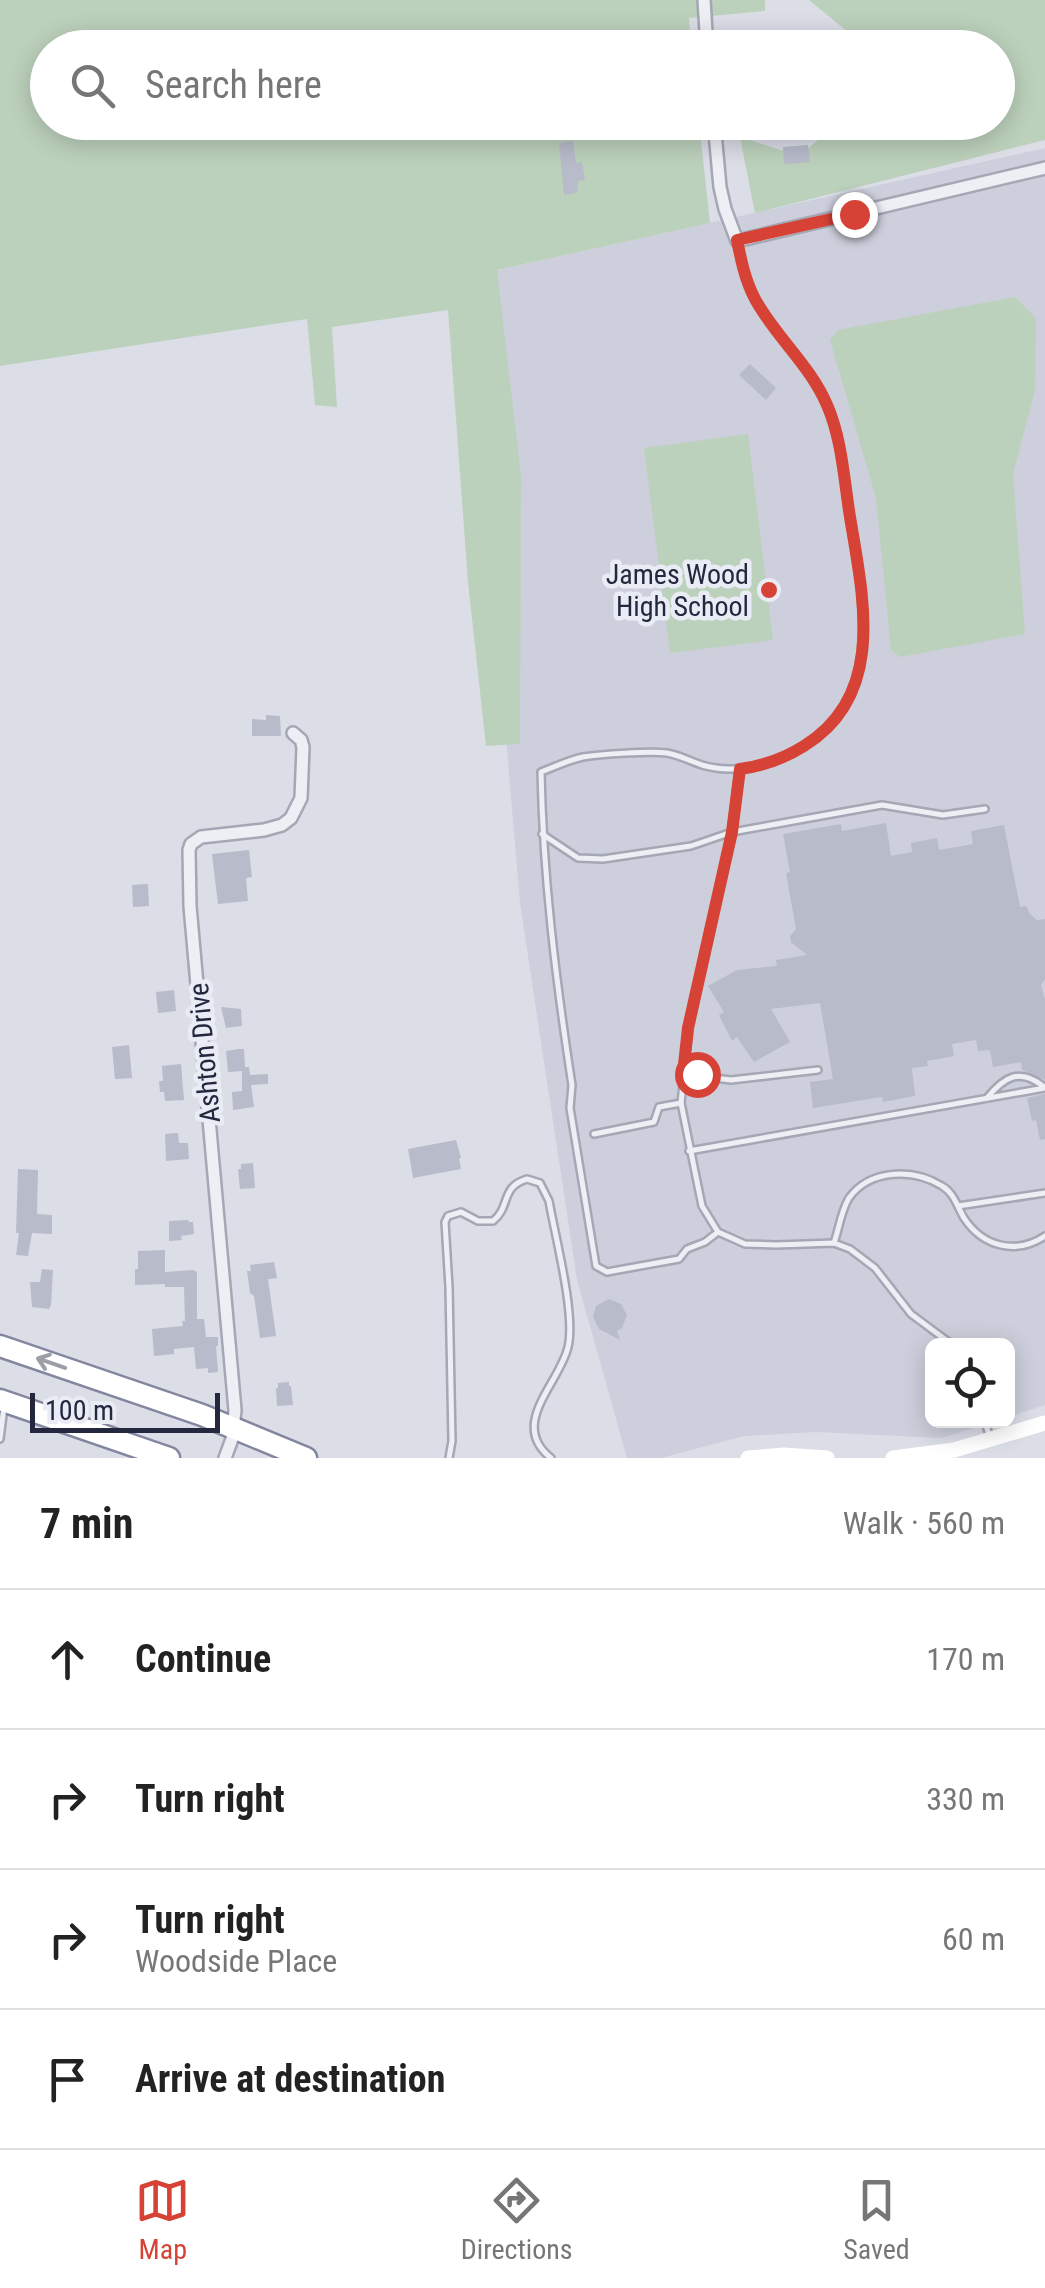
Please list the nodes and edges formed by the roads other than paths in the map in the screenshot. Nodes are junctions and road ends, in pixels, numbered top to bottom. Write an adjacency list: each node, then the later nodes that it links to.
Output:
1 (704, 0): 2 (street)
2 (705, 30)
3 (716, 140): 5 (street)
4 (1045, 168): 5 (street)
5 (737, 240): 7 (lane)
6 (293, 733): 27 (street, Ashton Drive)
7 (740, 769): 9 (lane); 10 (lane)
8 (985, 809): 9 (lane)
9 (732, 832): 10 (lane); 12 (lane)
10 (542, 834): 20 (lane)
11 (818, 1070): 12 (lane)
12 (683, 1074): 15 (lane)
13 (1045, 1089): 14 (lane); 14 (lane)
14 (986, 1098): 17 (lane)
15 (681, 1103): 16 (lane); 17 (lane)
16 (594, 1134)
17 (690, 1151): 20 (lane)
18 (1045, 1193): 19 (lane)
19 (958, 1206): 21 (lane); 22 (lane)
20 (718, 1232): 22 (lane)
21 (1045, 1236)
22 (834, 1243): 23 (lane)
23 (944, 1338)
24 (0, 1346): 27 (highway, one-way to 24)
25 (2, 1401): 29 (lane); 31 (highway)
26 (1045, 1423): 30 (street)
27 (234, 1427): 32 (street, Ashton Drive); 33 (highway)
28 (987, 1428): 30 (lane)
29 (0, 1439)
30 (991, 1440): 38 (street)
31 (169, 1458)
32 (225, 1458)
33 (306, 1458)
34 (449, 1458): 35 (lane)
35 (551, 1458)
36 (748, 1458): 37 (street)
37 (826, 1458)
38 (894, 1458)

